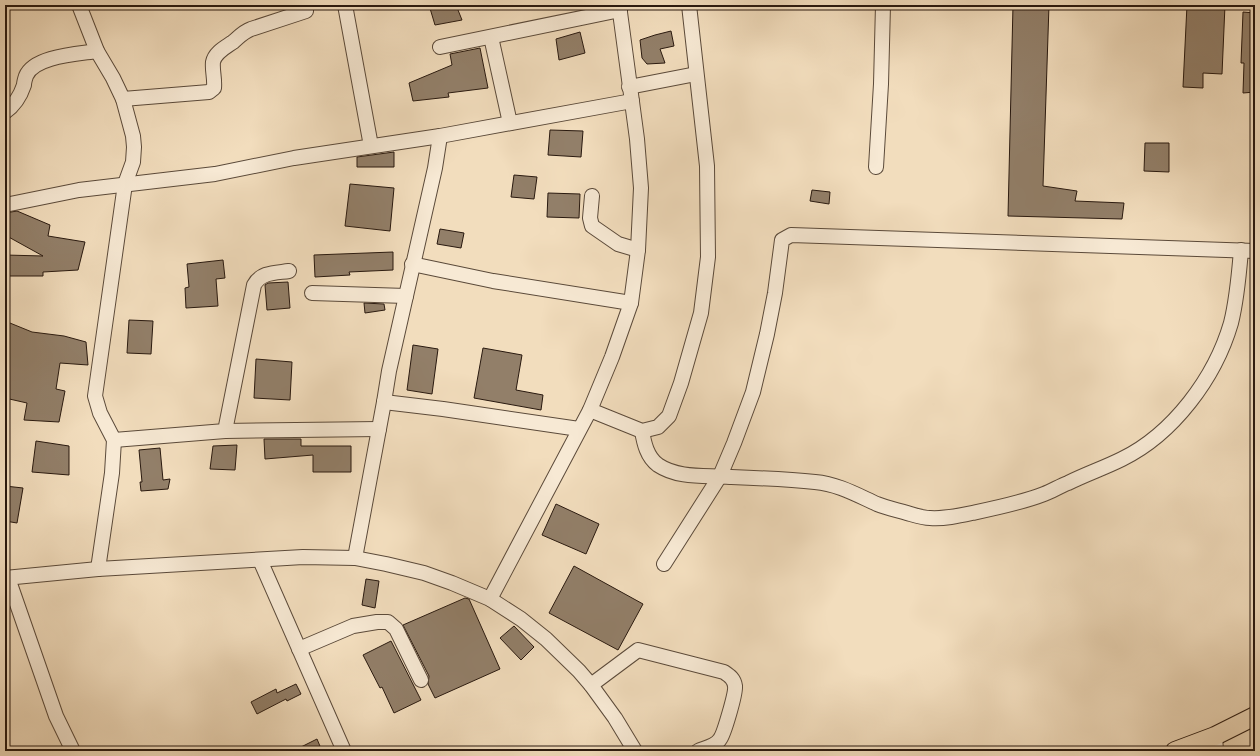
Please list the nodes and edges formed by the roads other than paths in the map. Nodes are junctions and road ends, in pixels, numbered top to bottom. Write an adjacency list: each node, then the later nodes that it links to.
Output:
1 (79, 5): 9 (street)
2 (346, 5): 17 (street)
3 (689, 5): 10 (street)
4 (883, 5): 18 (street)
5 (620, 8): 7 (street); 11 (street)
6 (306, 11): 12 (street)
7 (491, 37): 8 (street); 15 (street)
8 (440, 47)
9 (97, 51): 12 (street); 14 (street)
10 (696, 74): 11 (street); 33 (street)
11 (629, 87): 13 (street)
12 (123, 99): 19 (street)
13 (632, 101): 15 (street); 22 (street)
14 (5, 112)
15 (510, 123): 16 (street)
16 (440, 136): 17 (street); 24 (street)
17 (371, 146): 19 (street)
18 (876, 167)
19 (125, 184): 21 (street); 35 (street)
20 (592, 196): 22 (street)
21 (5, 205)
22 (638, 250): 28 (street)
23 (1248, 250): 36 (street); 36 (street)
24 (412, 264): 27 (street); 28 (street)
25 (289, 271): 34 (street)
26 (312, 293): 27 (street)
27 (406, 296): 29 (street)
28 (631, 303): 30 (street)
29 (384, 402): 31 (street); 32 (street)
30 (590, 410): 31 (street); 33 (street)
31 (579, 429): 42 (street)
32 (379, 430): 34 (street); 37 (street)
33 (642, 430): 36 (street)
34 (225, 431): 35 (street)
35 (114, 440): 40 (street)
36 (720, 476): 39 (street)
37 (355, 558): 38 (street); 42 (street)
38 (260, 560): 40 (street); 43 (street)
39 (664, 564)
40 (98, 569): 41 (street)
41 (6, 578): 48 (street)
42 (490, 599): 45 (street)
43 (299, 649): 44 (street); 49 (street)
44 (421, 680)
45 (591, 685): 50 (street); 51 (street)
46 (1255, 716): 47 (main road)
47 (1216, 743): 52 (main road)
48 (73, 751)
49 (344, 751)
50 (635, 751)
51 (698, 751)
52 (1175, 751)

